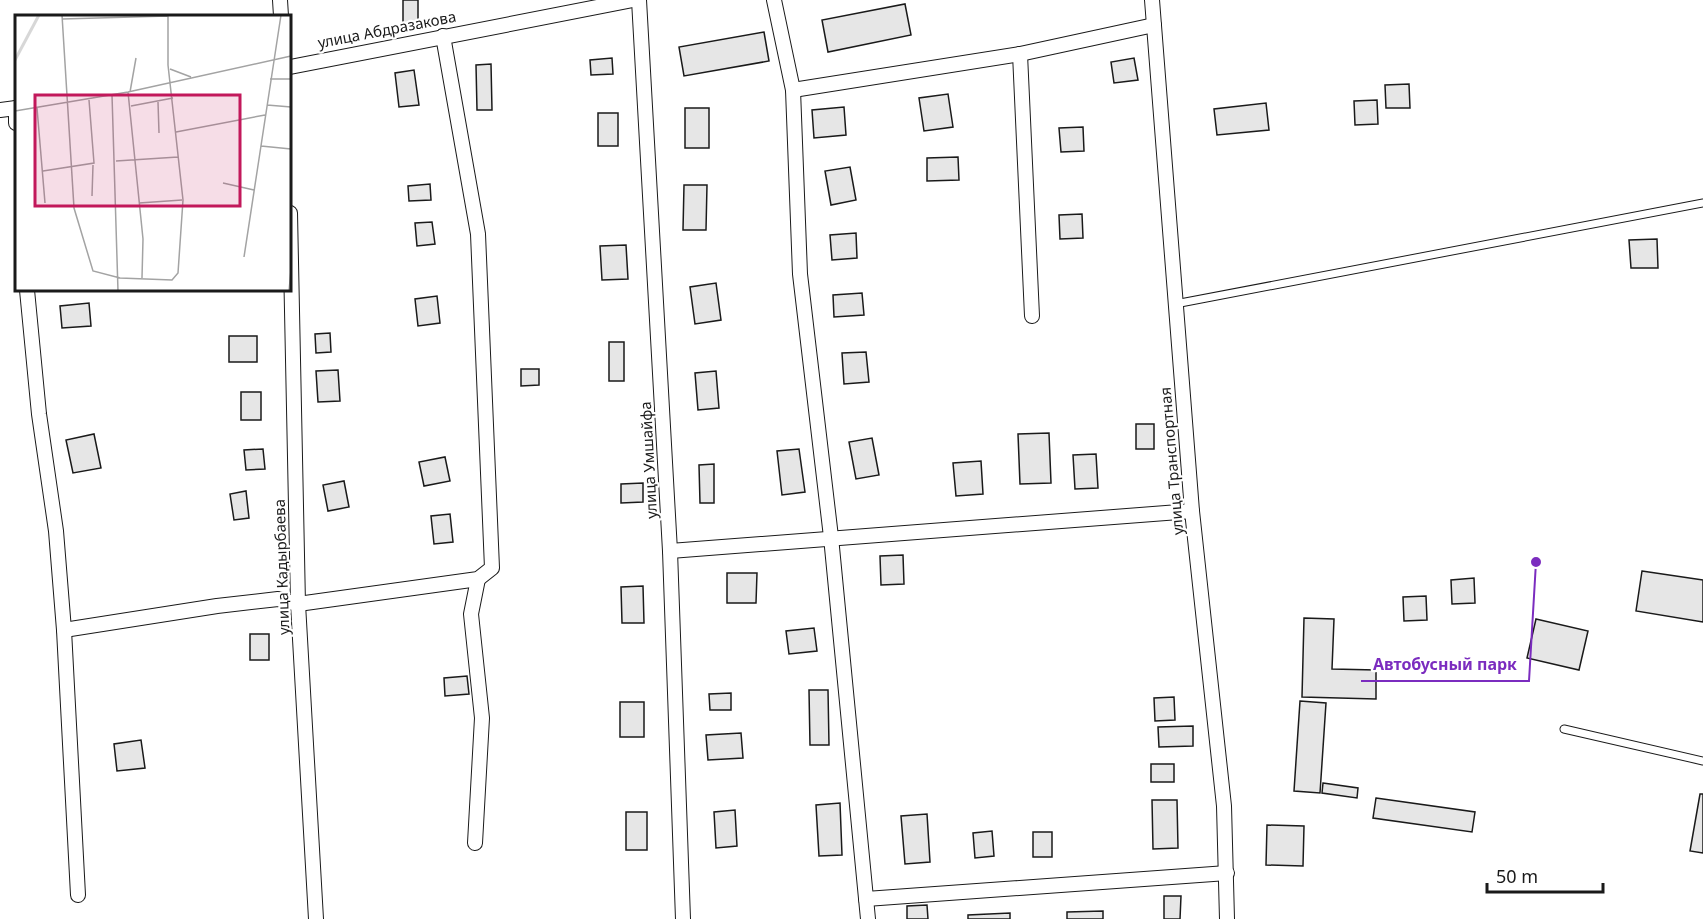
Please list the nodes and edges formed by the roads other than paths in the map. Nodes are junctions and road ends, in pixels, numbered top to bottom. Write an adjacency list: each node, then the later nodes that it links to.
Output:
1 (280, 0): 6 (street)
2 (633, 0): 8 (street, улица Абдразакова)
3 (639, 0): 21 (street, улица Умшайфа)
4 (774, 0): 11 (street)
5 (1152, 0): 7 (street, улица Транспортная)
6 (281, 15)
7 (1154, 25): 9 (street); 17 (street, улица Транспортная)
8 (443, 36): 10 (street, улица Абдразакова); 22 (street)
9 (1020, 54): 11 (street); 18 (street)
10 (291, 67)
11 (793, 90): 20 (street)
12 (15, 108): 13 (street)
13 (0, 110)
14 (1703, 202): 17 (lane)
15 (291, 262): 23 (street, улица Кадырбаева)
16 (27, 291): 24 (street)
17 (1175, 304): 19 (street, улица Транспортная)
18 (1032, 316)
19 (1192, 512): 20 (street); 28 (street, улица Транспортная)
20 (831, 537): 21 (street); 30 (street)
21 (670, 551): 32 (street, улица Умшайфа)
22 (478, 579): 23 (street); 27 (street)
23 (298, 604): 24 (street); 31 (street, улица Кадырбаева)
24 (64, 630): 29 (street)
25 (1564, 729): 26 (lane)
26 (1703, 761)
27 (475, 843)
28 (1227, 873): 30 (street); 34 (street, улица Транспортная)
29 (78, 895)
30 (866, 899): 33 (street)
31 (316, 919)
32 (683, 919)
33 (868, 919)
34 (1227, 919)

